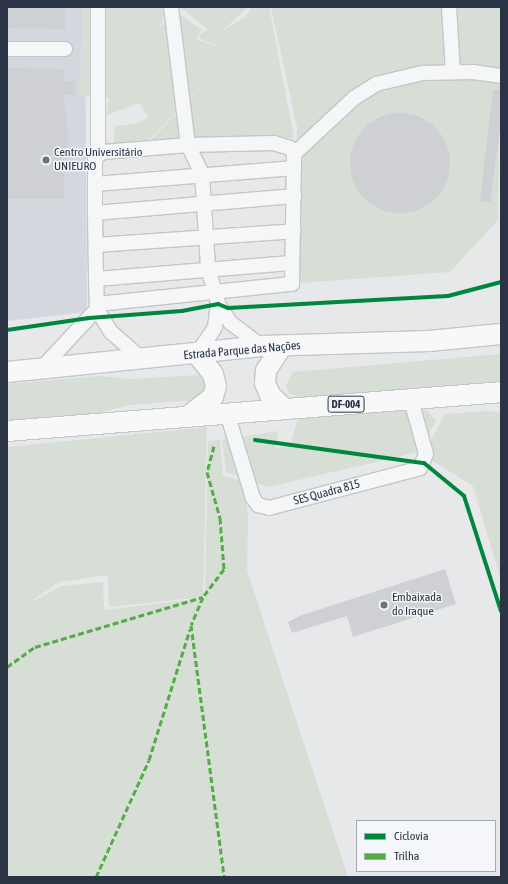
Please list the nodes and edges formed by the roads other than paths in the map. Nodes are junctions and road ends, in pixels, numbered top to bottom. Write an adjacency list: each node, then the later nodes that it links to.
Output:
1 (98, 7): 9 (lane)
2 (171, 7): 8 (lane)
3 (449, 7): 6 (lane)
4 (7, 49): 5 (lane)
5 (65, 49)
6 (453, 72): 7 (lane); 10 (lane)
7 (501, 76)
8 (188, 145): 9 (lane); 10 (lane); 12 (lane)
9 (98, 154): 13 (lane)
10 (294, 154): 11 (lane)
11 (294, 168): 12 (lane); 14 (lane)
12 (202, 174): 13 (lane); 15 (lane)
13 (95, 184): 16 (lane)
14 (294, 196): 15 (lane); 17 (lane)
15 (204, 204): 16 (lane); 18 (lane)
16 (95, 213): 19 (lane)
17 (294, 231): 18 (lane); 20 (lane)
18 (206, 238): 19 (lane); 21 (lane)
19 (96, 245): 22 (lane)
20 (290, 263): 21 (lane); 23 (lane)
21 (208, 268): 22 (lane); 23 (lane)
22 (96, 279): 24 (lane)
23 (216, 298): 24 (lane); 26 (lane); 28 (lane)
24 (97, 306): 29 (lane); 30 (lane)
25 (501, 334): 27 (highway, Estrada Parque das Nações)
26 (262, 346): 27 (highway, Estrada Parque das Nações); 28 (highway, Estrada Parque das Nações)
27 (282, 346): 34 (highway)
28 (197, 354): 29 (highway, Estrada Parque das Nações); 36 (highway)
29 (142, 359): 30 (highway, Estrada Parque das Nações)
30 (41, 369): 31 (highway, Estrada Parque das Nações)
31 (7, 372)
32 (501, 392): 33 (highway, DF-004)
33 (412, 400): 34 (highway, DF-004); 35 (lane, SES Quadra 815)
34 (284, 408): 35 (highway, DF-004)
35 (227, 413): 36 (highway, DF-004)
36 (191, 414): 37 (highway, DF-004)
37 (7, 431)

